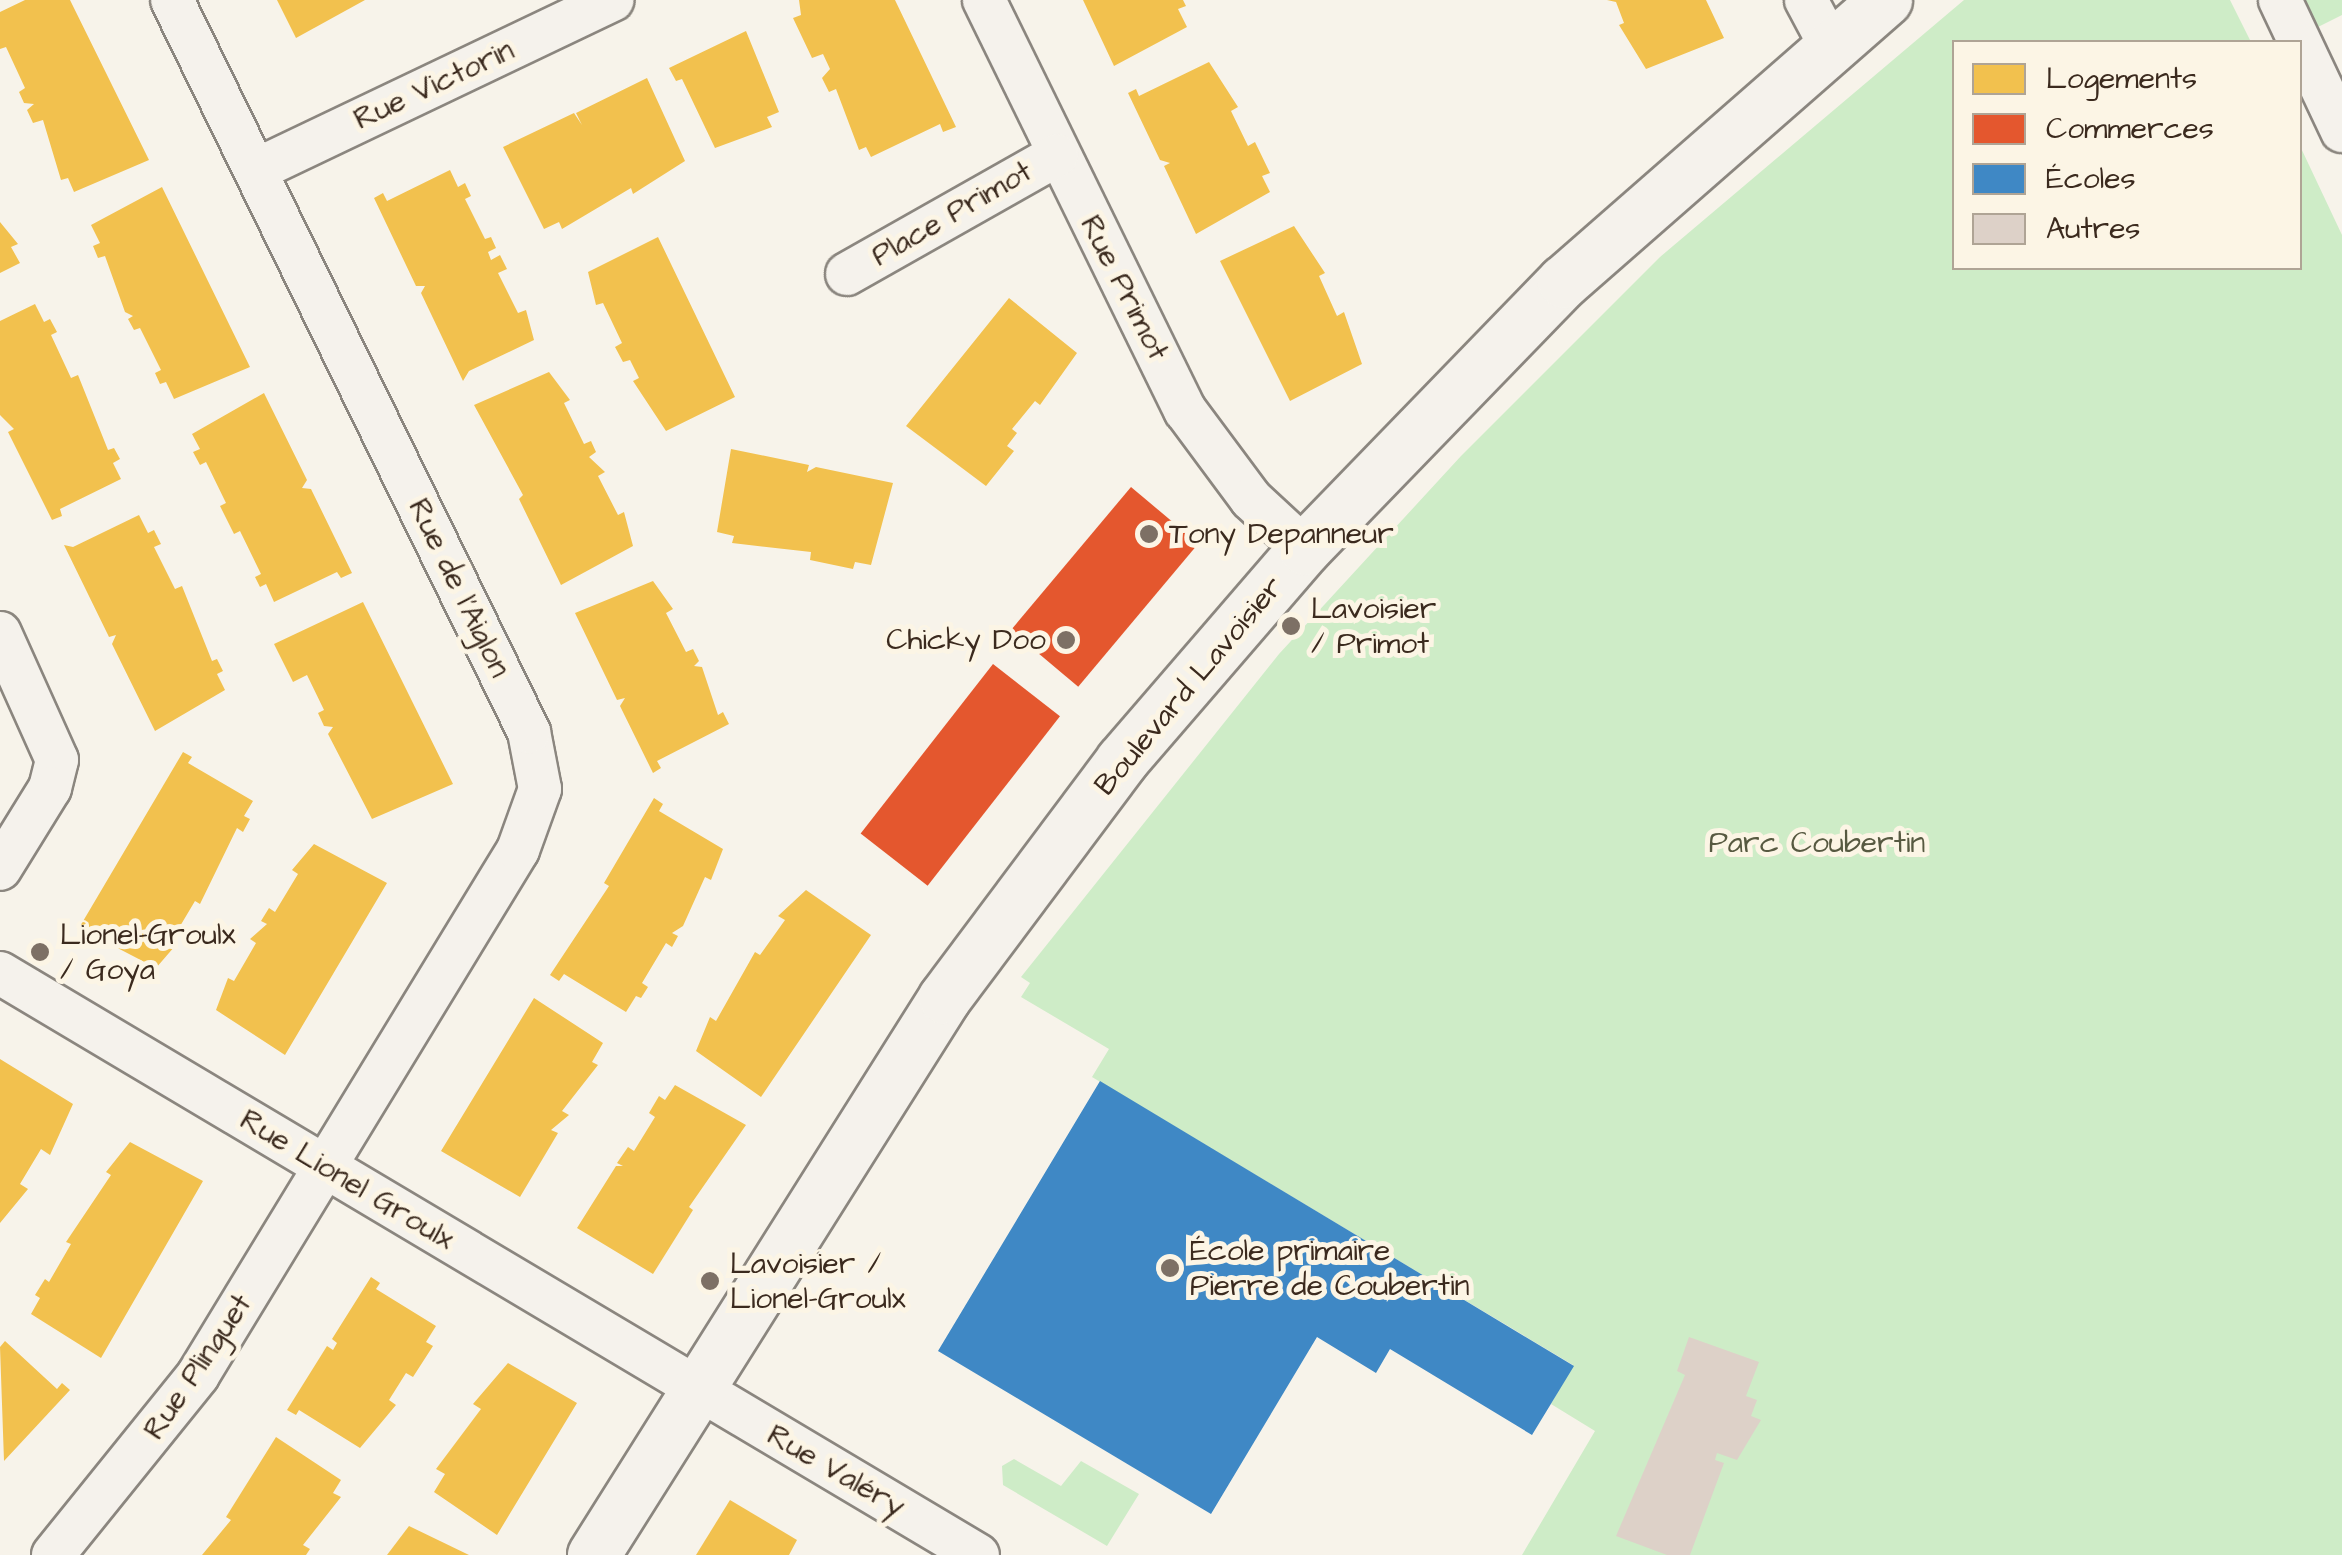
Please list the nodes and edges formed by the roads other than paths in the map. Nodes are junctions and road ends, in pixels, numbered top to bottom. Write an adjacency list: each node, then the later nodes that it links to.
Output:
1 (172, 0): 11 (street, Rue de l'Aiglon)
2 (612, 0): 11 (street, Rue Victorin)
3 (984, 0): 10 (street, Rue Primot)
4 (1886, 0): 6 (street, Boulevard Lavoisier)
5 (2280, 0): 7 (street)
6 (1818, 22): 13 (street, Boulevard Lavoisier)
7 (2299, 40)
8 (2302, 46): 9 (street)
9 (2342, 130)
10 (1057, 155): 12 (street, Place Primot); 13 (street, Rue Primot)
11 (256, 170): 17 (street, Rue de l'Aiglon)
12 (847, 274)
13 (1306, 549): 18 (street, Boulevard Lavoisier)
14 (0, 633): 15 (street)
15 (0, 869)
16 (0, 972): 17 (street, Rue Lionel Groulx)
17 (324, 1166): 18 (street, Rue Lionel Groulx); 19 (street, Rue Plinguet)
18 (694, 1388): 20 (street, Boulevard Lavoisier); 21 (street, Rue Valéry)
19 (53, 1555)
20 (594, 1555)
21 (978, 1555)

